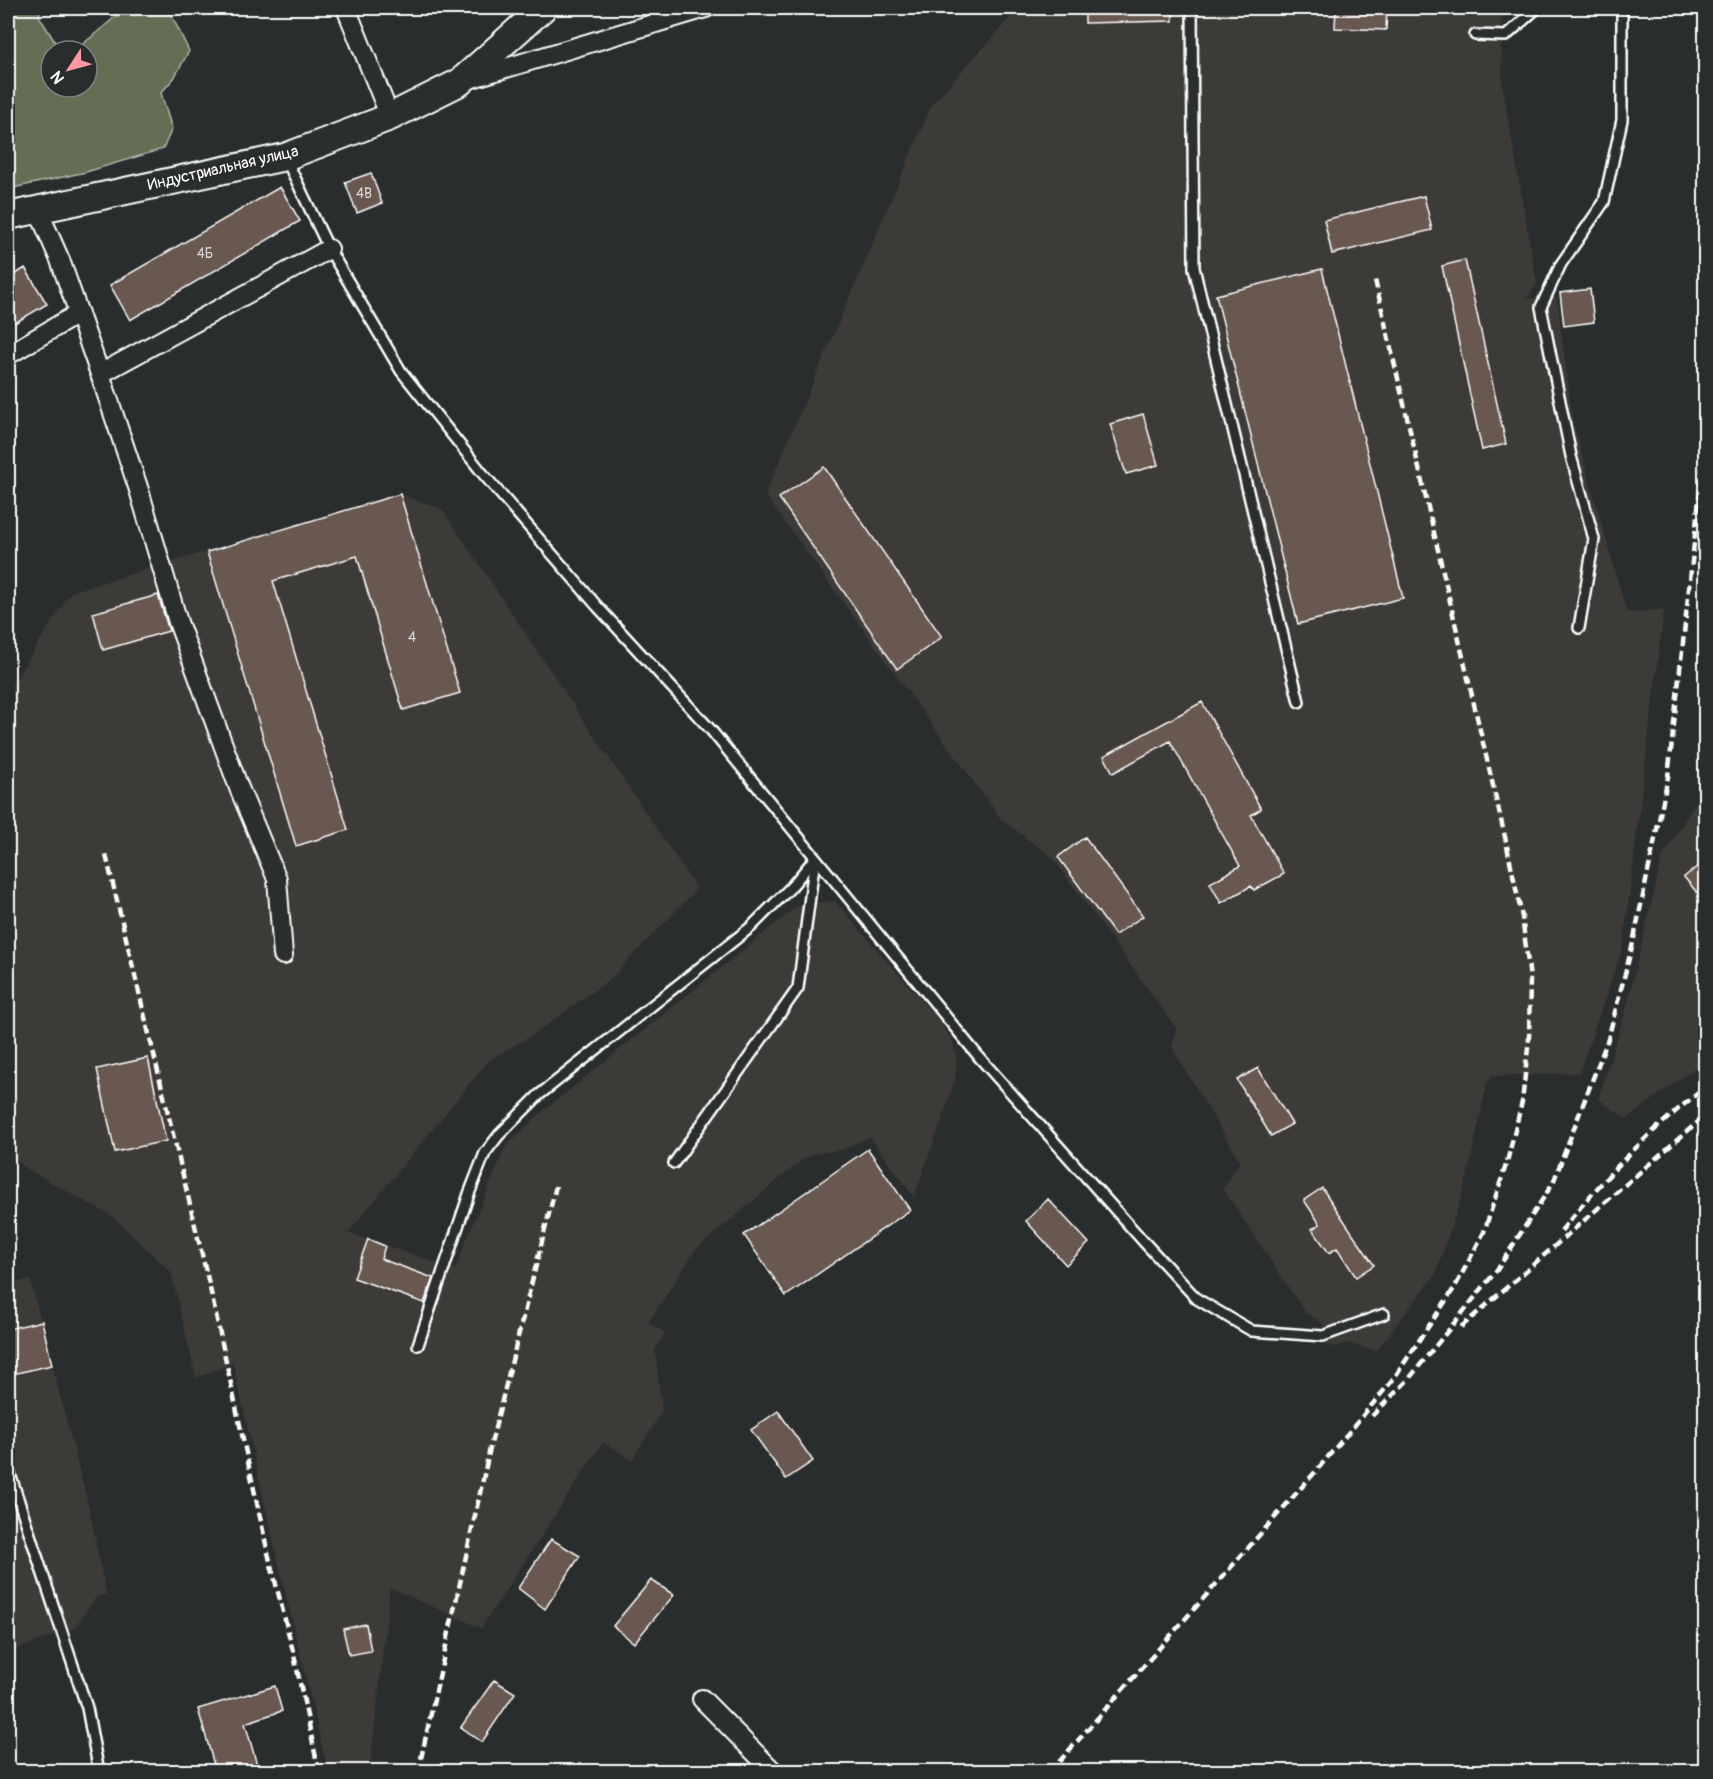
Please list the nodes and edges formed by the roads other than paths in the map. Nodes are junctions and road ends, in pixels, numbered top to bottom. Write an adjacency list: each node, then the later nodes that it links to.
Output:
1 (346, 8): 9 (street)
2 (543, 8): 8 (main road, Индустриальная улица)
3 (706, 8): 8 (street)
4 (1192, 8): 18 (lane)
5 (1537, 8): 7 (lane)
6 (1622, 8): 17 (lane)
7 (1475, 35)
8 (460, 82): 9 (main road, Индустриальная улица)
9 (390, 117): 10 (main road, Индустриальная улица)
10 (285, 156): 11 (main road, Индустриальная улица); 13 (lane)
11 (38, 210): 12 (main road, Индустриальная улица); 14 (street)
12 (8, 216)
13 (329, 249): 16 (street); 19 (lane)
14 (79, 313): 15 (street); 16 (street)
15 (8, 355)
16 (100, 374): 20 (street)
17 (1580, 628)
18 (1299, 702)
19 (815, 858): 21 (lane); 22 (lane); 23 (lane)
20 (283, 955)
21 (674, 1163)
22 (1384, 1314)
23 (418, 1344)
24 (8, 1468): 26 (lane)
25 (702, 1699): 27 (street)
26 (99, 1772)
27 (774, 1772)

